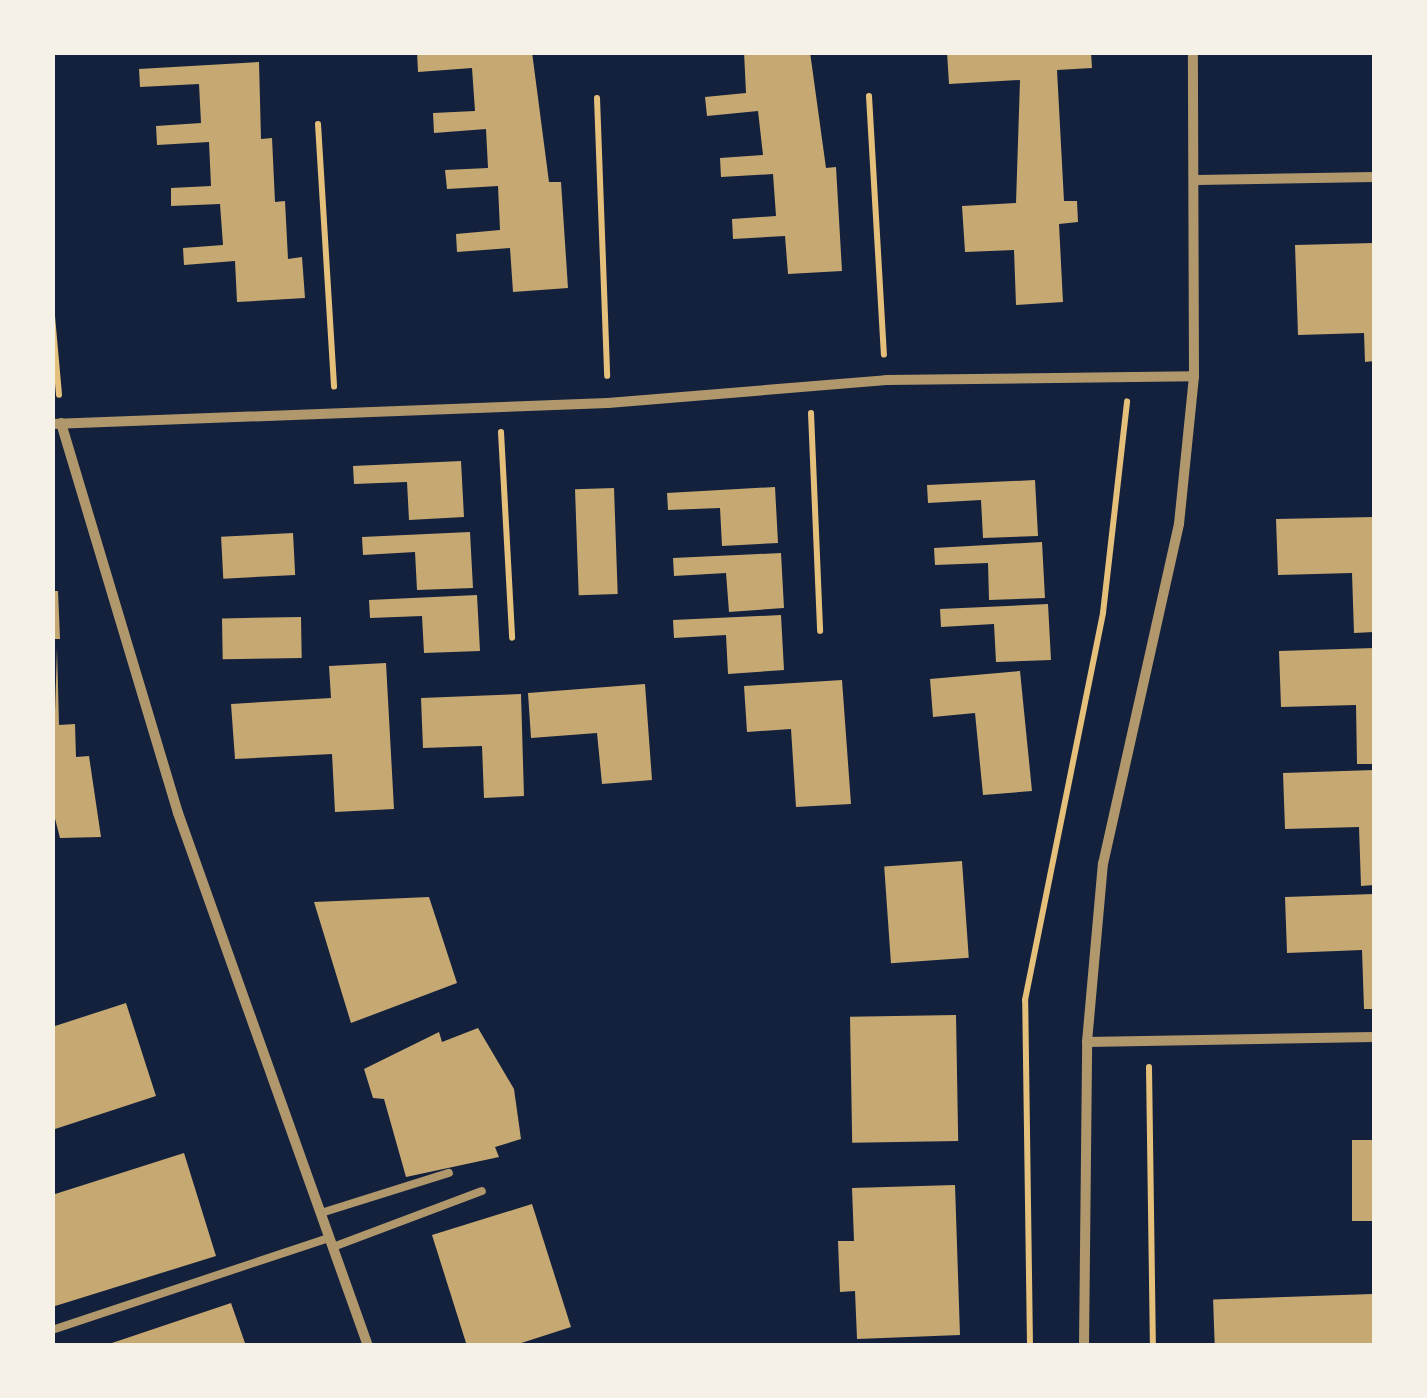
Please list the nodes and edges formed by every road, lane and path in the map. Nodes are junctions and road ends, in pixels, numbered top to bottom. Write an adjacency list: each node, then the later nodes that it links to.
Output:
1 (1192, 52): 6 (street)
2 (869, 96): 10 (path)
3 (597, 98): 12 (path)
4 (318, 124): 14 (path)
5 (1374, 177): 6 (street)
6 (1197, 180): 8 (street)
7 (52, 316): 15 (path)
8 (1194, 376): 9 (street); 20 (street)
9 (1129, 378): 10 (street); 27 (path)
10 (886, 380): 11 (street)
11 (810, 387): 12 (street); 16 (path)
12 (608, 403): 13 (street)
13 (499, 406): 14 (street); 17 (path)
14 (336, 409): 15 (street)
15 (57, 423): 23 (street)
16 (820, 630)
17 (512, 638)
18 (1374, 1036): 19 (street)
19 (1148, 1041): 20 (street); 29 (path)
20 (1087, 1042): 28 (street)
21 (449, 1172): 23 (lane)
22 (482, 1190): 24 (lane)
23 (321, 1214): 24 (street)
24 (331, 1243): 25 (lane); 26 (street)
25 (52, 1330)
26 (368, 1346)
27 (1030, 1346)
28 (1084, 1346)
29 (1154, 1346)

